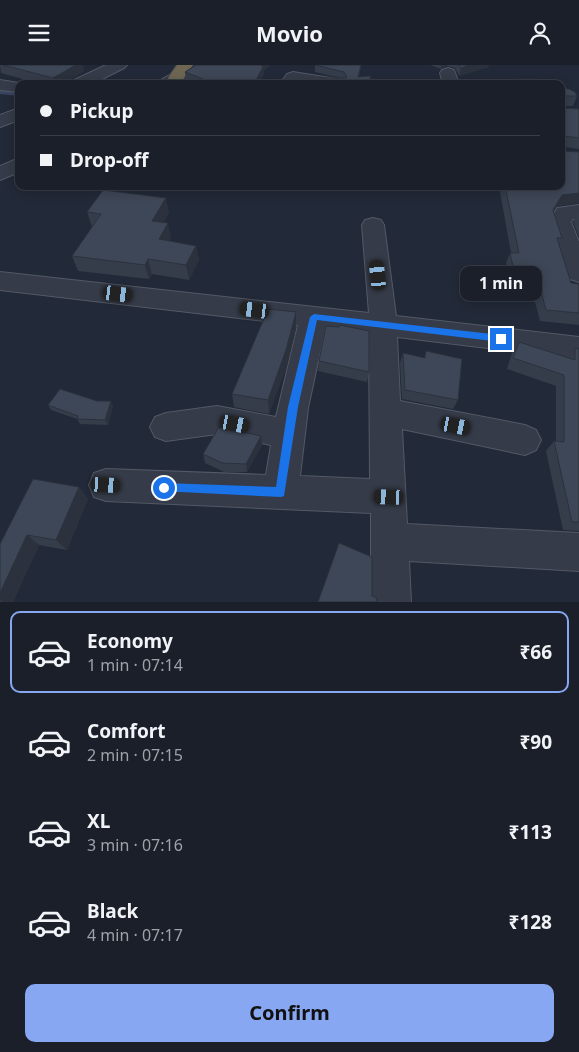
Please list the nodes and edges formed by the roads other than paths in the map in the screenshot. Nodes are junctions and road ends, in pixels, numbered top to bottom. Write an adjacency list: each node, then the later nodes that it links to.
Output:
1 (119, 65): 4 (street)
2 (199, 65): 3 (street)
3 (176, 75)
4 (87, 80)
5 (291, 80): 6 (street)
6 (312, 80)
7 (0, 85): 8 (street)
8 (15, 87)
9 (15, 115): 10 (street)
10 (0, 122)
11 (15, 166): 12 (street)
12 (0, 174)
13 (579, 212): 15 (street)
14 (373, 225): 18 (street)
15 (579, 273)
16 (0, 281): 17 (street)
17 (314, 317): 18 (street); 22 (street)
18 (383, 325): 19 (street); 20 (street)
19 (579, 348)
20 (386, 412): 23 (street); 26 (street)
21 (166, 427): 22 (street)
22 (289, 434): 25 (street)
23 (525, 440)
24 (106, 485): 25 (street)
25 (281, 492): 26 (street)
26 (389, 497): 27 (street)
27 (390, 542): 28 (street); 29 (street)
28 (579, 552)
29 (391, 602)

